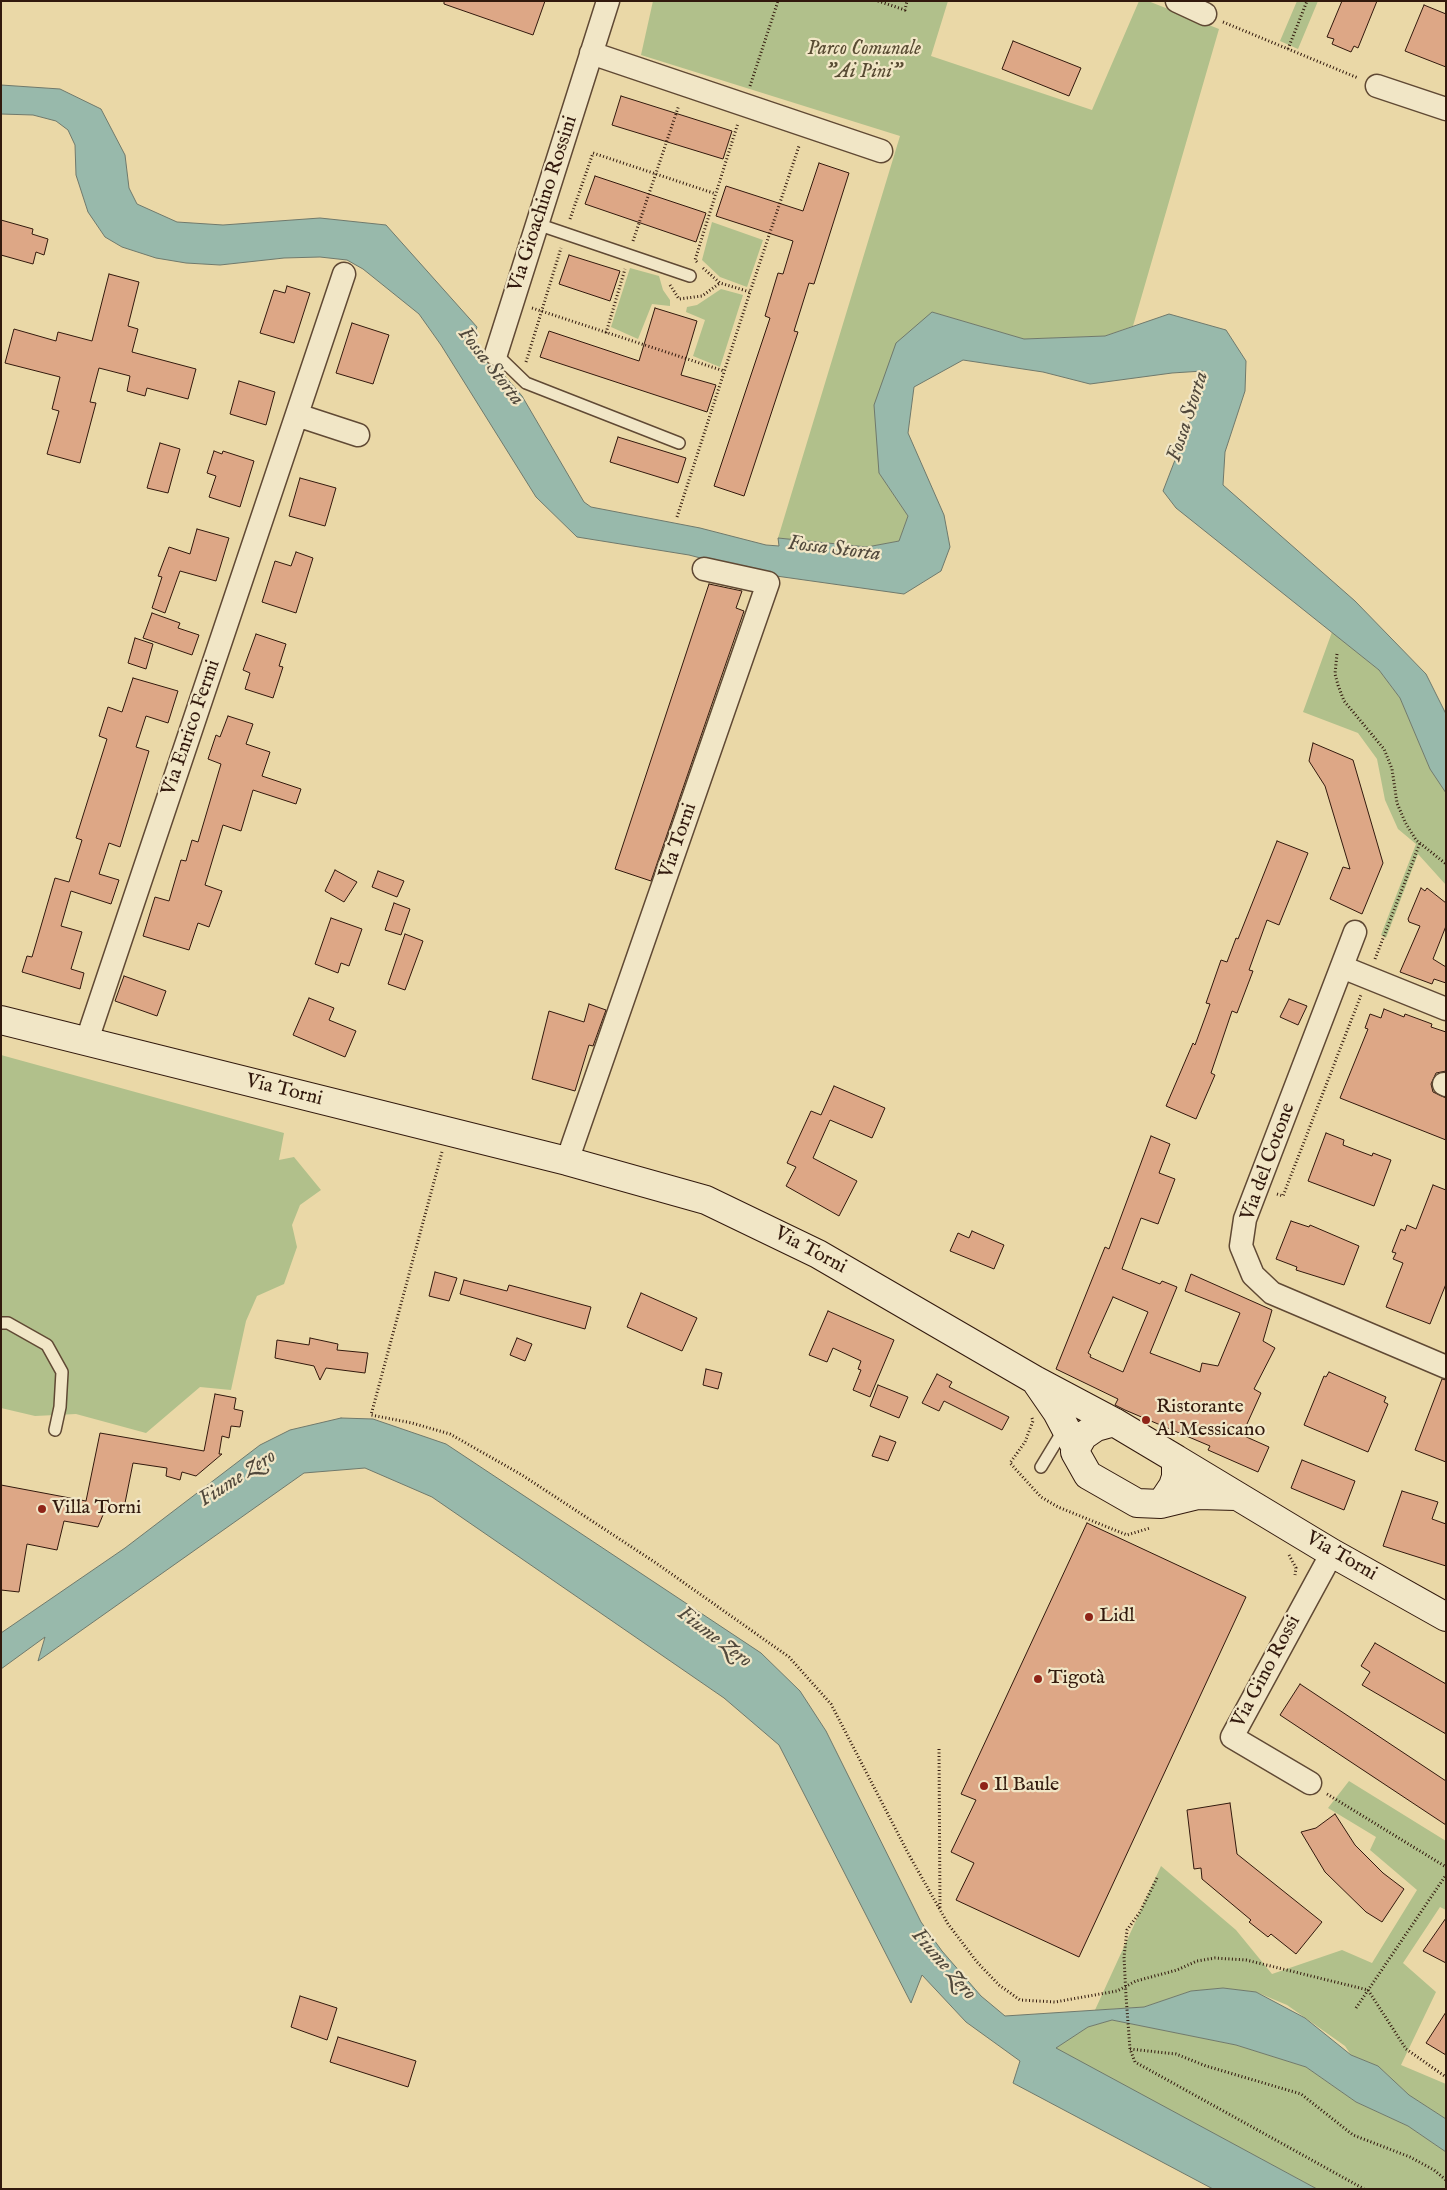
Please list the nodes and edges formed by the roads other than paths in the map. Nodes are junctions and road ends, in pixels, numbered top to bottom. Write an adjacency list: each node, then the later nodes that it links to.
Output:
1 (608, 1): 4 (street, Via Gioachino Rossini)
2 (1176, 1): 3 (street)
3 (1205, 14)
4 (592, 53): 7 (street); 8 (street, Via Gioachino Rossini)
5 (1377, 86): 6 (street)
6 (1446, 110)
7 (881, 151)
8 (537, 224): 10 (lane); 11 (street, Via Gioachino Rossini)
9 (344, 274): 12 (street, Via Enrico Fermi)
10 (690, 276)
11 (496, 354): 14 (lane)
12 (297, 415): 13 (street); 20 (street, Via Enrico Fermi)
13 (358, 435)
14 (679, 443)
15 (704, 569): 21 (street, Via Torni)
16 (1354, 932): 17 (street, Via del Cotone)
17 (1342, 967): 18 (street); 23 (street, Via del Cotone)
18 (1446, 1009)
19 (1, 1020): 20 (main road, Via Torni)
20 (87, 1040): 21 (main road, Via Torni)
21 (568, 1161): 24 (main road, Via Torni)
22 (1, 1322): 26 (lane)
23 (1446, 1366)
24 (1035, 1380): 25 (main road, Via Torni); 27 (main road, Via Torni)
25 (1114, 1422): 27 (main road); 28 (main road, Via Torni)
26 (55, 1430)
27 (1070, 1438): 29 (lane); 31 (main road, Via Torni)
28 (1176, 1459): 30 (main road, Via Torni); 31 (main road)
29 (1041, 1467)
30 (1237, 1496): 31 (main road, Via Torni); 32 (main road, Via Torni)
31 (1157, 1516)
32 (1332, 1553): 33 (main road, Via Torni); 34 (street, Via Gino Rossi)
33 (1446, 1617)
34 (1310, 1784)

